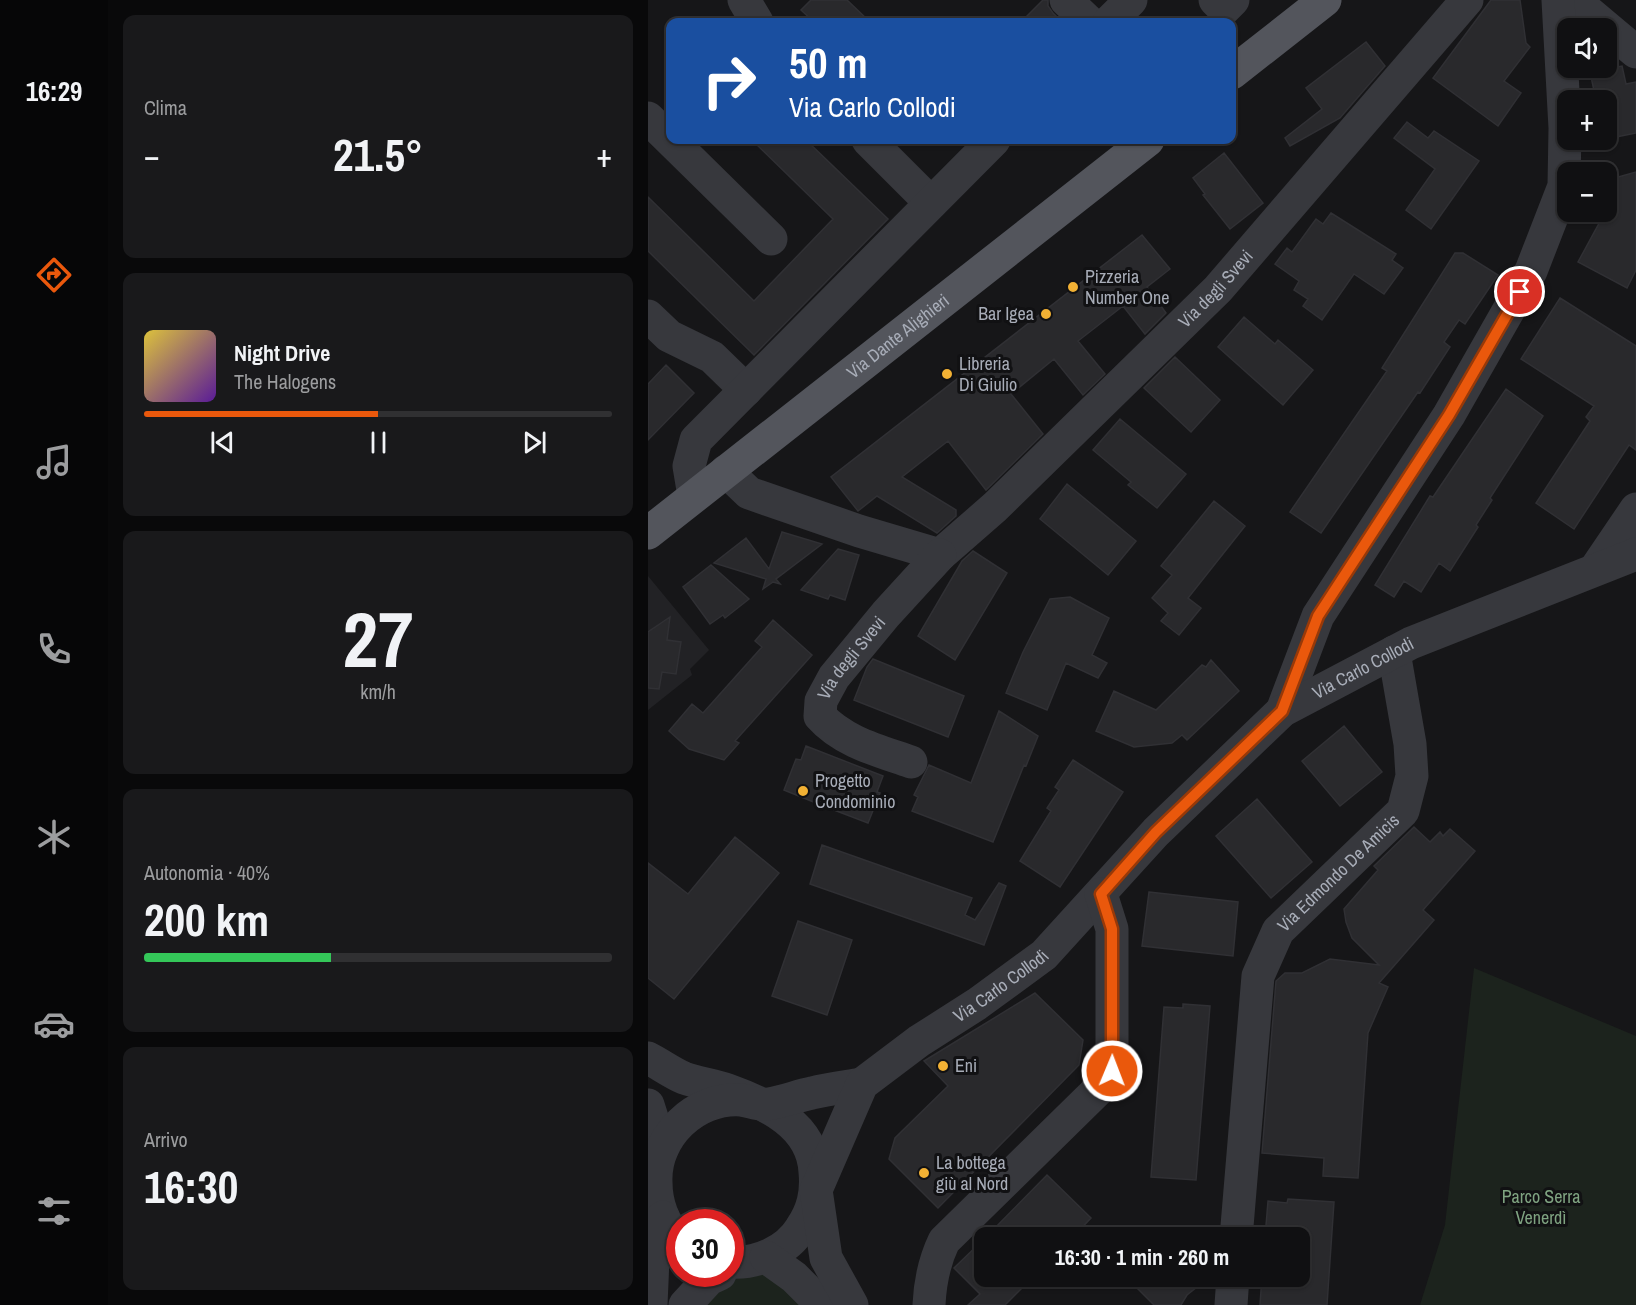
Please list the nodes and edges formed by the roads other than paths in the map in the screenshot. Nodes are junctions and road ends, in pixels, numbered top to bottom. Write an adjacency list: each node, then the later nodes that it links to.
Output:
1 (744, 0): 8 (street)
2 (1066, 0): 9 (street)
3 (1131, 0): 10 (street)
4 (1325, 0): 12 (main road)
5 (1467, 0): 28 (street, Via degli Svevi)
6 (1558, 0): 31 (street)
7 (1574, 0): 11 (street)
8 (755, 18)
9 (1085, 18)
10 (1113, 18)
11 (1636, 52)
12 (1236, 70)
13 (648, 118): 14 (street)
14 (666, 136)
15 (674, 144): 20 (street)
16 (871, 144): 19 (street)
17 (990, 144): 19 (street)
18 (1143, 144): 23 (main road, Via Dante Alighieri)
19 (931, 203): 22 (street)
20 (771, 239)
21 (654, 332): 22 (street)
22 (746, 390): 24 (street)
23 (726, 471): 24 (main road, Via Dante Alighieri); 28 (street)
24 (694, 496): 26 (main road, Via Dante Alighieri)
25 (1636, 509): 29 (street)
26 (648, 533)
27 (1636, 554): 29 (street, Via Carlo Collodi)
28 (940, 555): 32 (street, Via degli Svevi)
29 (1596, 568): 30 (street, Via Carlo Collodi)
30 (1394, 652): 31 (street, Via Carlo Collodi); 41 (street, Via Edmondo De Amicis)
31 (1282, 711): 33 (street, Via Carlo Collodi)
32 (911, 762)
33 (1101, 894): 35 (street, Via Carlo Collodi); 50 (street)
34 (648, 1058): 37 (street)
35 (862, 1084): 37 (street); 39 (street)
36 (648, 1105): 38 (street)
37 (765, 1105): 38 (street); 39 (street)
38 (655, 1149): 40 (street)
39 (816, 1190): 42 (street); 49 (street)
40 (663, 1217): 46 (street)
41 (1237, 1227)
42 (744, 1261)
43 (744, 1265): 48 (street)
44 (702, 1287): 47 (street)
45 (1232, 1287): 51 (street)
46 (651, 1305)
47 (685, 1305)
48 (822, 1305)
49 (852, 1305)
50 (929, 1305)
51 (1231, 1305)

